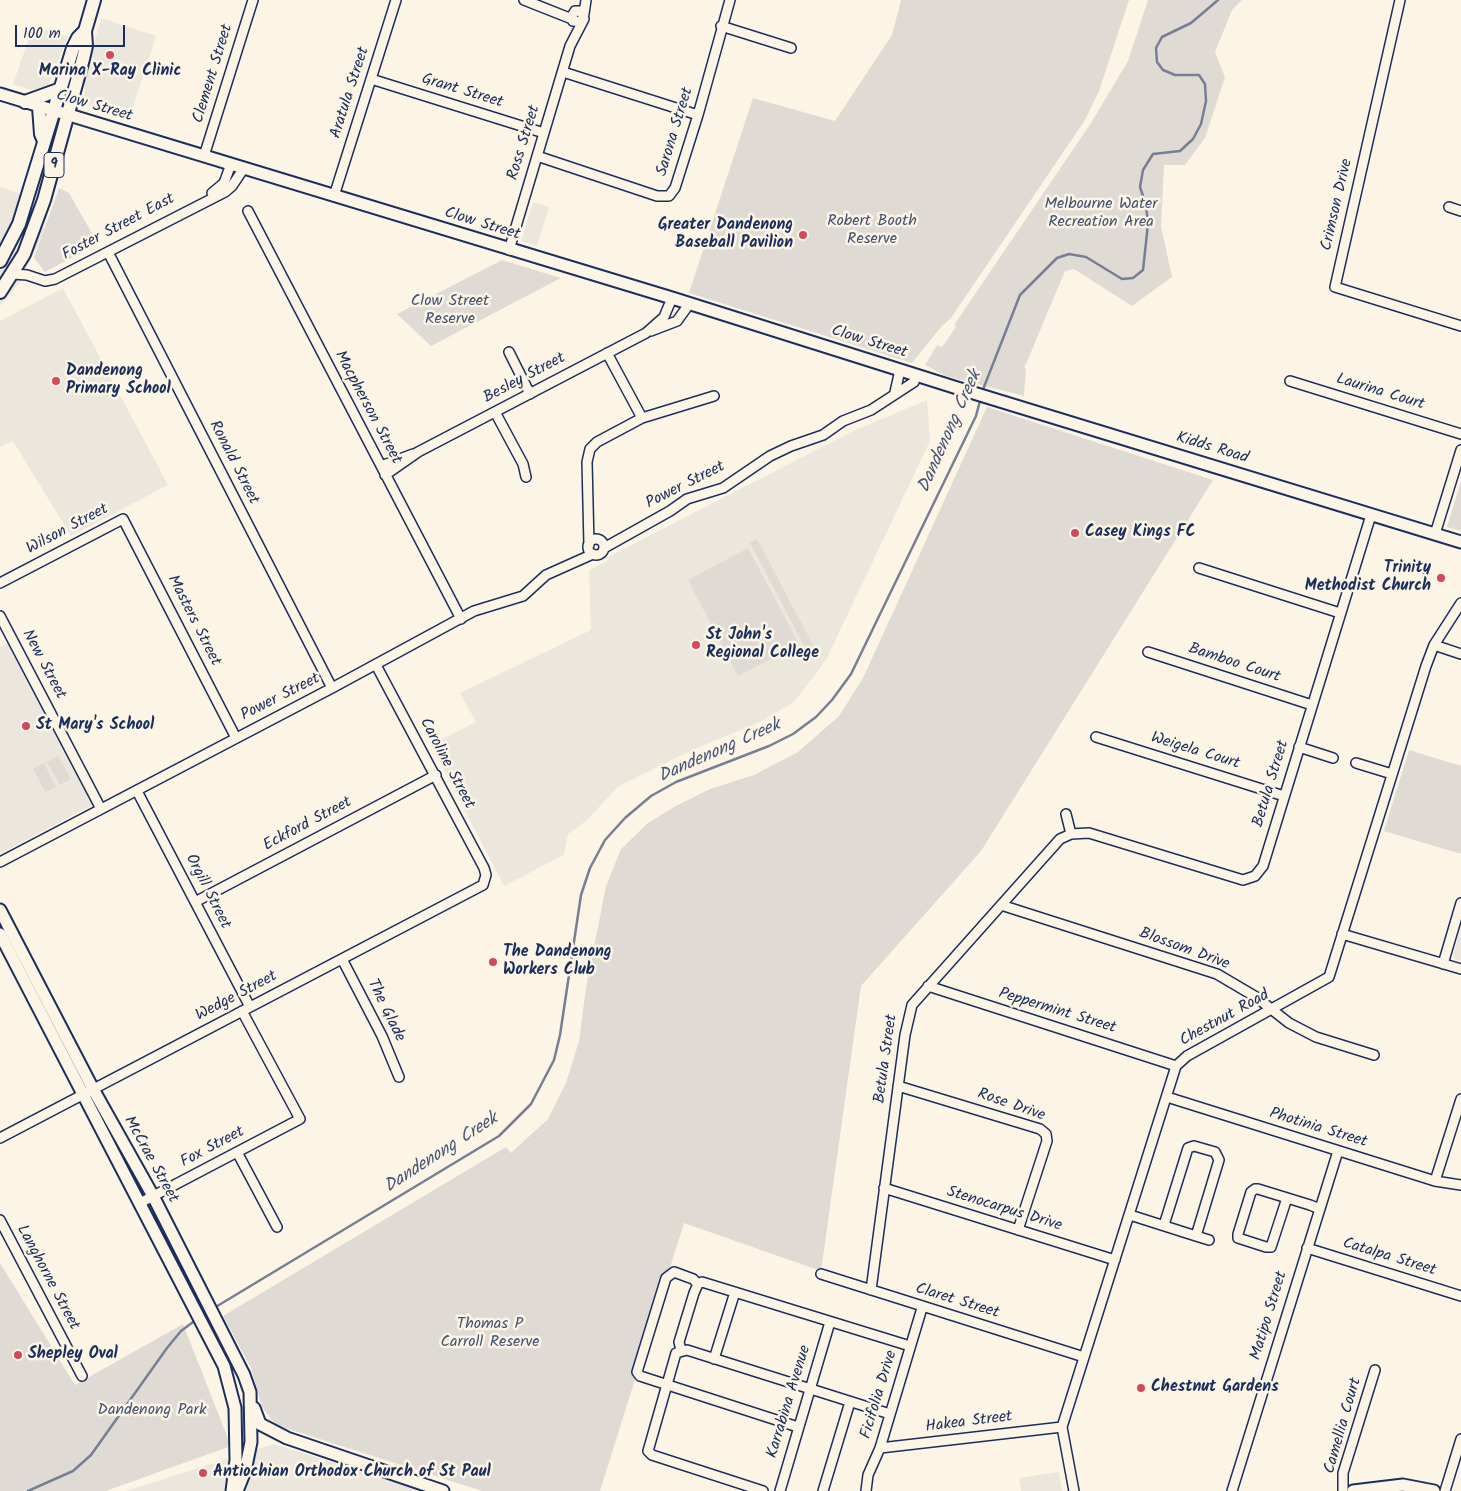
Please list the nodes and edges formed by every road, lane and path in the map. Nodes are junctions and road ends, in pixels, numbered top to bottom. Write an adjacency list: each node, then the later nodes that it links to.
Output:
1 (94, 0): 11 (highway, 9)
2 (253, 0): 24 (street, Clement Street)
3 (396, 0): 14 (street, Aratula Street)
4 (524, 0): 9 (street)
5 (582, 0): 9 (street, Ross Street)
6 (586, 0): 9 (street, Ross Street)
7 (730, 0): 10 (street, Sarona Street)
8 (1400, 0): 40 (street, Crimson Drive)
9 (577, 16): 13 (street, Ross Street)
10 (721, 26): 12 (street); 20 (street, Sarona Street)
11 (85, 31): 15 (highway, 9); 21 (highway, 9)
12 (791, 48)
13 (563, 72): 20 (street); 22 (street, Ross Street)
14 (371, 79): 22 (street, Grant Street); 28 (street, Aratula Street)
15 (61, 89): 17 (highway); 19 (highway, 9)
16 (0, 94): 17 (main road, Clow Street)
17 (25, 102): 18 (main road, Clow Street)
18 (38, 107): 19 (main road, Clow Street); 23 (highway)
19 (54, 112): 21 (main road, Clow Street); 23 (highway, 9)
20 (698, 115): 25 (street, Sarona Street)
21 (67, 116): 24 (main road, Clow Street); 36 (highway, 9)
22 (544, 133): 25 (street, Ross Street)
23 (45, 143): 35 (highway, 9)
24 (204, 156): 26 (main road, Clow Street)
25 (537, 156): 33 (street, Ross Street)
26 (231, 164): 27 (main road, Clow Street); 29 (street, Foster Street East)
27 (244, 168): 28 (main road, Clow Street); 29 (street, Foster Street East)
28 (334, 196): 33 (main road, Clow Street)
29 (200, 203): 34 (street, Foster Street East)
30 (1449, 207): 32 (street)
31 (248, 211): 56 (street, Macpherson Street)
32 (1461, 211)
33 (509, 250): 38 (main road, Clow Street)
34 (108, 252): 36 (street, Foster Street East); 74 (street, Ronald Street)
35 (0, 261)
36 (13, 274): 37 (highway, 9)
37 (0, 292)
38 (672, 298): 39 (main road, Clow Street); 41 (street, Besley Street)
39 (690, 303): 41 (street, Besley Street); 44 (main road, Clow Street)
40 (1461, 326)
41 (646, 333): 43 (street, Besley Street)
42 (509, 352): 49 (street)
43 (607, 353): 49 (street, Besley Street); 52 (street)
44 (900, 370): 45 (main road, Clow Street); 48 (street)
45 (916, 375): 47 (main road, Clow Street); 48 (street, Power Street)
46 (1290, 381): 53 (street, Laurina Court)
47 (954, 387): 59 (main road, Kidds Road)
48 (895, 392): 63 (street, Power Street)
49 (530, 394): 51 (street, Besley Street)
50 (714, 396): 52 (street)
51 (495, 412): 55 (street, Besley Street); 58 (street)
52 (642, 418): 63 (street)
53 (1461, 434)
54 (1461, 450): 61 (street)
55 (418, 452): 56 (street, Besley Street); 57 (street, Besley Street)
56 (381, 466): 57 (street, Macpherson Street)
57 (385, 475): 69 (street, Macpherson Street)
58 (526, 476)
59 (1371, 515): 61 (main road, Kidds Road); 67 (street, Betula Street)
60 (122, 519): 65 (street, Wilson Street); 77 (street, Masters Street)
61 (1435, 534): 62 (main road, Kidds Road)
62 (1461, 542)
63 (595, 545): 69 (street, Power Street)
64 (1198, 568): 67 (street)
65 (0, 582)
66 (1461, 603): 70 (street, Chestnut Road)
67 (1340, 613): 75 (street, Betula Street)
68 (0, 616): 85 (street, New Street)
69 (461, 619): 73 (street, Power Street)
70 (1434, 645): 72 (street); 81 (street, Chestnut Road)
71 (1148, 652): 75 (street, Bamboo Court)
72 (1461, 654)
73 (376, 665): 74 (street, Power Street); 82 (street, Caroline Street)
74 (332, 688): 77 (street, Power Street)
75 (1312, 704): 78 (street, Betula Street)
76 (1096, 737): 84 (street, Weigela Court)
77 (236, 738): 83 (street, Power Street)
78 (1299, 747): 79 (street); 84 (street, Betula Street)
79 (1333, 758)
80 (1356, 763): 81 (street)
81 (1392, 774): 95 (street, Chestnut Road)
82 (436, 776): 89 (street, Caroline Street); 90 (street, Eckford Street)
83 (137, 791): 85 (street, Power Street); 90 (street, Orgill Street)
84 (1284, 796): 87 (street, Betula Street)
85 (101, 809): 88 (street, Power Street)
86 (1066, 814): 87 (street)
87 (1070, 834): 92 (street, Betula Street)
88 (0, 862)
89 (486, 879): 96 (street, Wedge Street)
90 (195, 902): 100 (street, Orgill Street)
91 (1461, 903): 97 (street)
92 (1001, 904): 99 (street, Betula Street); 101 (street, Blossom Drive)
93 (0, 910): 106 (main road, McCrae Street)
94 (0, 934): 107 (main road, McCrae Street)
95 (1342, 934): 97 (street); 101 (street, Chestnut Road)
96 (342, 959): 100 (street, Wedge Street); 104 (street, The Glade)
97 (1443, 964): 98 (street)
98 (1461, 969)
99 (928, 986): 103 (street, Peppermint Street); 105 (street, Betula Street)
100 (246, 1009): 106 (street, Wedge Street); 110 (street, Orgill Street)
101 (1271, 1010): 102 (street, Blossom Drive); 103 (street, Chestnut Road)
102 (1374, 1055)
103 (1176, 1066): 108 (street, Chestnut Road)
104 (399, 1077)
105 (898, 1086): 116 (street, Betula Street); 125 (street, Rose Drive)
106 (93, 1089): 107 (street, Wedge Street); 117 (main road, McCrae Street)
107 (82, 1095): 111 (street, Wedge Street); 119 (main road, McCrae Street)
108 (1166, 1097): 112 (street, Photinia Street); 121 (street, Chestnut Road)
109 (1461, 1099): 114 (street)
110 (300, 1119): 113 (street, Fox Street)
111 (0, 1138)
112 (1338, 1151): 114 (street, Photinia Street); 120 (street, Matipo Street)
113 (237, 1152): 117 (street, Fox Street); 124 (street)
114 (1435, 1181): 115 (street, Photinia Street)
115 (1461, 1185)
116 (884, 1188): 125 (street, Stenocarpus Drive); 132 (street, Betula Street)
117 (153, 1196): 119 (street, Fox Street); 145 (main road, McCrae Street)
118 (1287, 1198): 118 (street); 120 (street)
119 (140, 1203): 147 (main road, McCrae Street)
120 (1320, 1209): 128 (street, Matipo Street)
121 (1130, 1215): 123 (street); 129 (street, Chestnut Road)
122 (0, 1220): 142 (street, Langhorne Street)
123 (1164, 1225): 126 (street); 126 (street)
124 (277, 1227)
125 (1018, 1230): 129 (street, Stenocarpus Drive)
126 (1196, 1236): 127 (street)
127 (1209, 1240)
128 (1307, 1248): 134 (street, Catalpa Street); 163 (street, Matipo Street)
129 (1115, 1260): 139 (street, Chestnut Road)
130 (821, 1274): 132 (street, Claret Street)
131 (698, 1284): 133 (street); 138 (street); 143 (street)
132 (871, 1290): 135 (street, Claret Street)
133 (735, 1292): 136 (street); 140 (street)
134 (1461, 1296)
135 (922, 1308): 137 (street, Ficifolia Drive); 139 (street, Claret Street)
136 (830, 1322): 137 (street); 144 (street, Karrabina Avenue)
137 (910, 1346): 148 (street, Ficifolia Drive)
138 (681, 1350): 140 (street); 143 (street)
139 (1084, 1357): 150 (street, Chestnut Road)
140 (714, 1359): 144 (street)
141 (1375, 1370): 164 (street, Camellia Court)
142 (82, 1376)
143 (666, 1384): 149 (street); 158 (street)
144 (810, 1390): 146 (street); 149 (street, Karrabina Avenue)
145 (250, 1392): 151 (main road, McCrae Street); 152 (main road)
146 (850, 1402): 148 (street); 160 (street)
147 (235, 1408): 151 (main road); 155 (main road)
148 (890, 1414): 154 (street, Ficifolia Drive)
149 (798, 1427): 159 (street, Karrabina Avenue)
150 (1062, 1427): 154 (street, Hakea Street); 162 (street, Chestnut Road)
151 (251, 1432): 152 (main road); 156 (main road, McCrae Street)
152 (287, 1438): 157 (main road)
153 (1461, 1439): 167 (street)
154 (880, 1448): 161 (street, Ficifolia Drive)
155 (232, 1491)
156 (237, 1491)
157 (443, 1491)
158 (763, 1491)
159 (780, 1491)
160 (823, 1491)
161 (866, 1491)
162 (1074, 1491)
163 (1232, 1491)
164 (1343, 1491)
165 (1353, 1491): 166 (main road)
166 (1434, 1491)
167 (1445, 1491)

